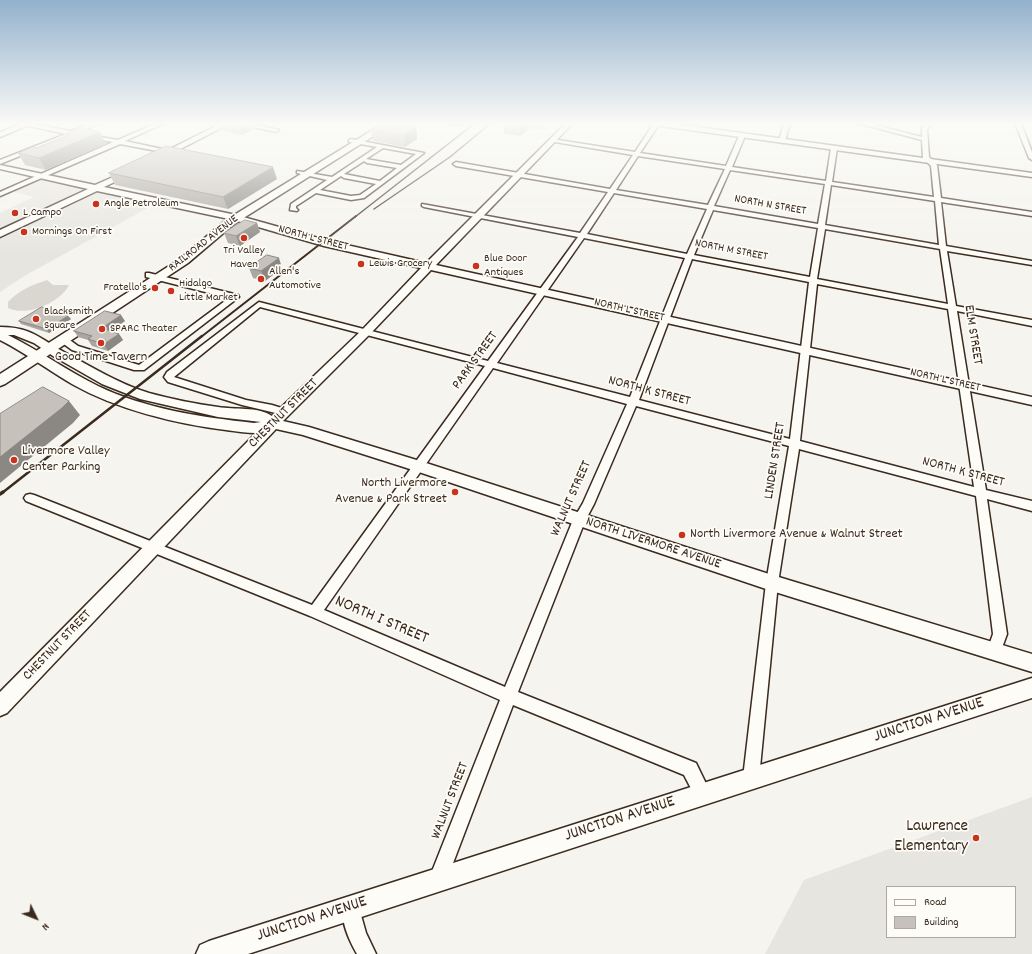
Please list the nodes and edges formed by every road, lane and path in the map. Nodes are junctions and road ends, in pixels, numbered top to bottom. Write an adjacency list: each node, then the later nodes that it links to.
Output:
1 (402, 167): 21 (street)
2 (2, 168): 18 (street, NORTH L STREET)
3 (62, 168): 18 (street)
4 (136, 168): 23 (street)
5 (312, 168): 15 (main road, RAILROAD AVENUE)
6 (350, 168): 20 (street)
7 (476, 168): 16 (street, NORTH N STREET)
8 (526, 168): 16 (street, CHESTNUT STREET)
9 (628, 168): 25 (street, PARK STREET)
10 (725, 168): 11 (street)
11 (728, 168): 22 (street); 29 (street, WALNUT STREET)
12 (831, 168): 22 (street, LINDEN STREET)
13 (934, 168): 27 (street, ELM STREET)
14 (978, 168): 17 (street)
15 (303, 173): 20 (street); 33 (main road, RAILROAD AVENUE)
16 (518, 175): 25 (street, NORTH N STREET); 32 (street, CHESTNUT STREET)
17 (1032, 175)
18 (43, 176): 23 (street, NORTH L STREET); 26 (street)
19 (344, 176): 21 (street)
20 (333, 179): 24 (street)
21 (382, 183): 24 (street)
22 (829, 183): 27 (street); 34 (street, LINDEN STREET)
23 (96, 188): 33 (street, NORTH L STREET); 35 (street)
24 (315, 191): 30 (street)
25 (612, 191): 29 (street, NORTH N STREET); 36 (street, PARK STREET)
26 (0, 194)
27 (937, 200): 31 (street); 37 (street, ELM STREET)
28 (424, 205): 32 (street, NORTH M STREET)
29 (712, 208): 34 (street, NORTH N STREET); 38 (street, WALNUT STREET)
30 (295, 210)
31 (1032, 214)
32 (478, 215): 36 (street, NORTH M STREET); 40 (street, CHESTNUT STREET)
33 (237, 219): 40 (street, NORTH L STREET); 41 (main road, RAILROAD AVENUE); 41 (main road, RAILROAD AVENUE)
34 (821, 226): 37 (street, NORTH N STREET); 42 (street, LINDEN STREET)
35 (2, 231)
36 (582, 236): 38 (street, NORTH M STREET); 43 (street, PARK STREET)
37 (943, 248): 39 (street, NORTH N STREET); 44 (street, ELM STREET)
38 (690, 255): 42 (street, NORTH M STREET); 45 (street, WALNUT STREET)
39 (1032, 263)
40 (429, 266): 43 (street, NORTH L STREET); 48 (street, CHESTNUT STREET)
41 (154, 277): 50 (main road, RAILROAD AVENUE); 50 (street); 51 (main road, RAILROAD AVENUE)
42 (813, 280): 44 (street, NORTH M STREET); 52 (street, LINDEN STREET)
43 (542, 292): 45 (street, NORTH L STREET); 53 (street, PARK STREET)
44 (952, 307): 46 (street, NORTH M STREET); 56 (street, ELM STREET)
45 (666, 319): 52 (street, NORTH L STREET); 58 (street, WALNUT STREET)
46 (1032, 323)
47 (0, 331): 51 (street)
48 (366, 332): 53 (street, NORTH K STREET); 59 (street, CHESTNUT STREET); 59 (street, NORTH K STREET)
49 (0, 335): 51 (street)
50 (64, 340): 51 (main road, RAILROAD AVENUE)
51 (41, 350): 54 (main road, RAILROAD AVENUE); 55 (main road, RAILROAD AVENUE); 60 (street, NORTH LIVERMORE AVENUE)
52 (806, 350): 56 (street, NORTH L STREET); 61 (street, LINDEN STREET)
53 (492, 364): 58 (street, NORTH K STREET); 62 (street, PARK STREET)
54 (0, 371)
55 (0, 381)
56 (964, 386): 57 (street, NORTH L STREET); 63 (street, ELM STREET)
57 (1032, 401)
58 (633, 402): 61 (street, NORTH K STREET); 66 (street, WALNUT STREET)
59 (284, 412): 60 (street, CHESTNUT STREET)
60 (274, 424): 62 (street, NORTH LIVERMORE AVENUE); 67 (street, CHESTNUT STREET)
61 (794, 444): 63 (street, NORTH K STREET); 68 (street, LINDEN STREET)
62 (418, 466): 66 (street, NORTH LIVERMORE AVENUE); 69 (street, PARK STREET)
63 (981, 493): 65 (street, NORTH K STREET); 70 (street, ELM STREET)
64 (30, 498): 67 (street, NORTH I STREET)
65 (1032, 506)
66 (579, 520): 68 (street, NORTH LIVERMORE AVENUE); 73 (street, WALNUT STREET)
67 (152, 548): 69 (street, NORTH I STREET); 74 (street, CHESTNUT STREET)
68 (772, 583): 70 (street, NORTH LIVERMORE AVENUE); 75 (street, LINDEN STREET)
69 (315, 612): 73 (street, NORTH I STREET)
70 (994, 651): 71 (street, NORTH LIVERMORE AVENUE)
71 (1032, 663)
72 (1032, 688): 75 (street, JUNCTION AVENUE)
73 (509, 696): 76 (street, NORTH I STREET); 77 (street, WALNUT STREET)
74 (0, 706)
75 (751, 778): 76 (street, JUNCTION AVENUE)
76 (704, 794): 77 (street, JUNCTION AVENUE)
77 (438, 879): 78 (street, JUNCTION AVENUE)
78 (351, 907): 79 (street, JUNCTION AVENUE); 80 (street)
79 (209, 954)
80 (366, 954)

